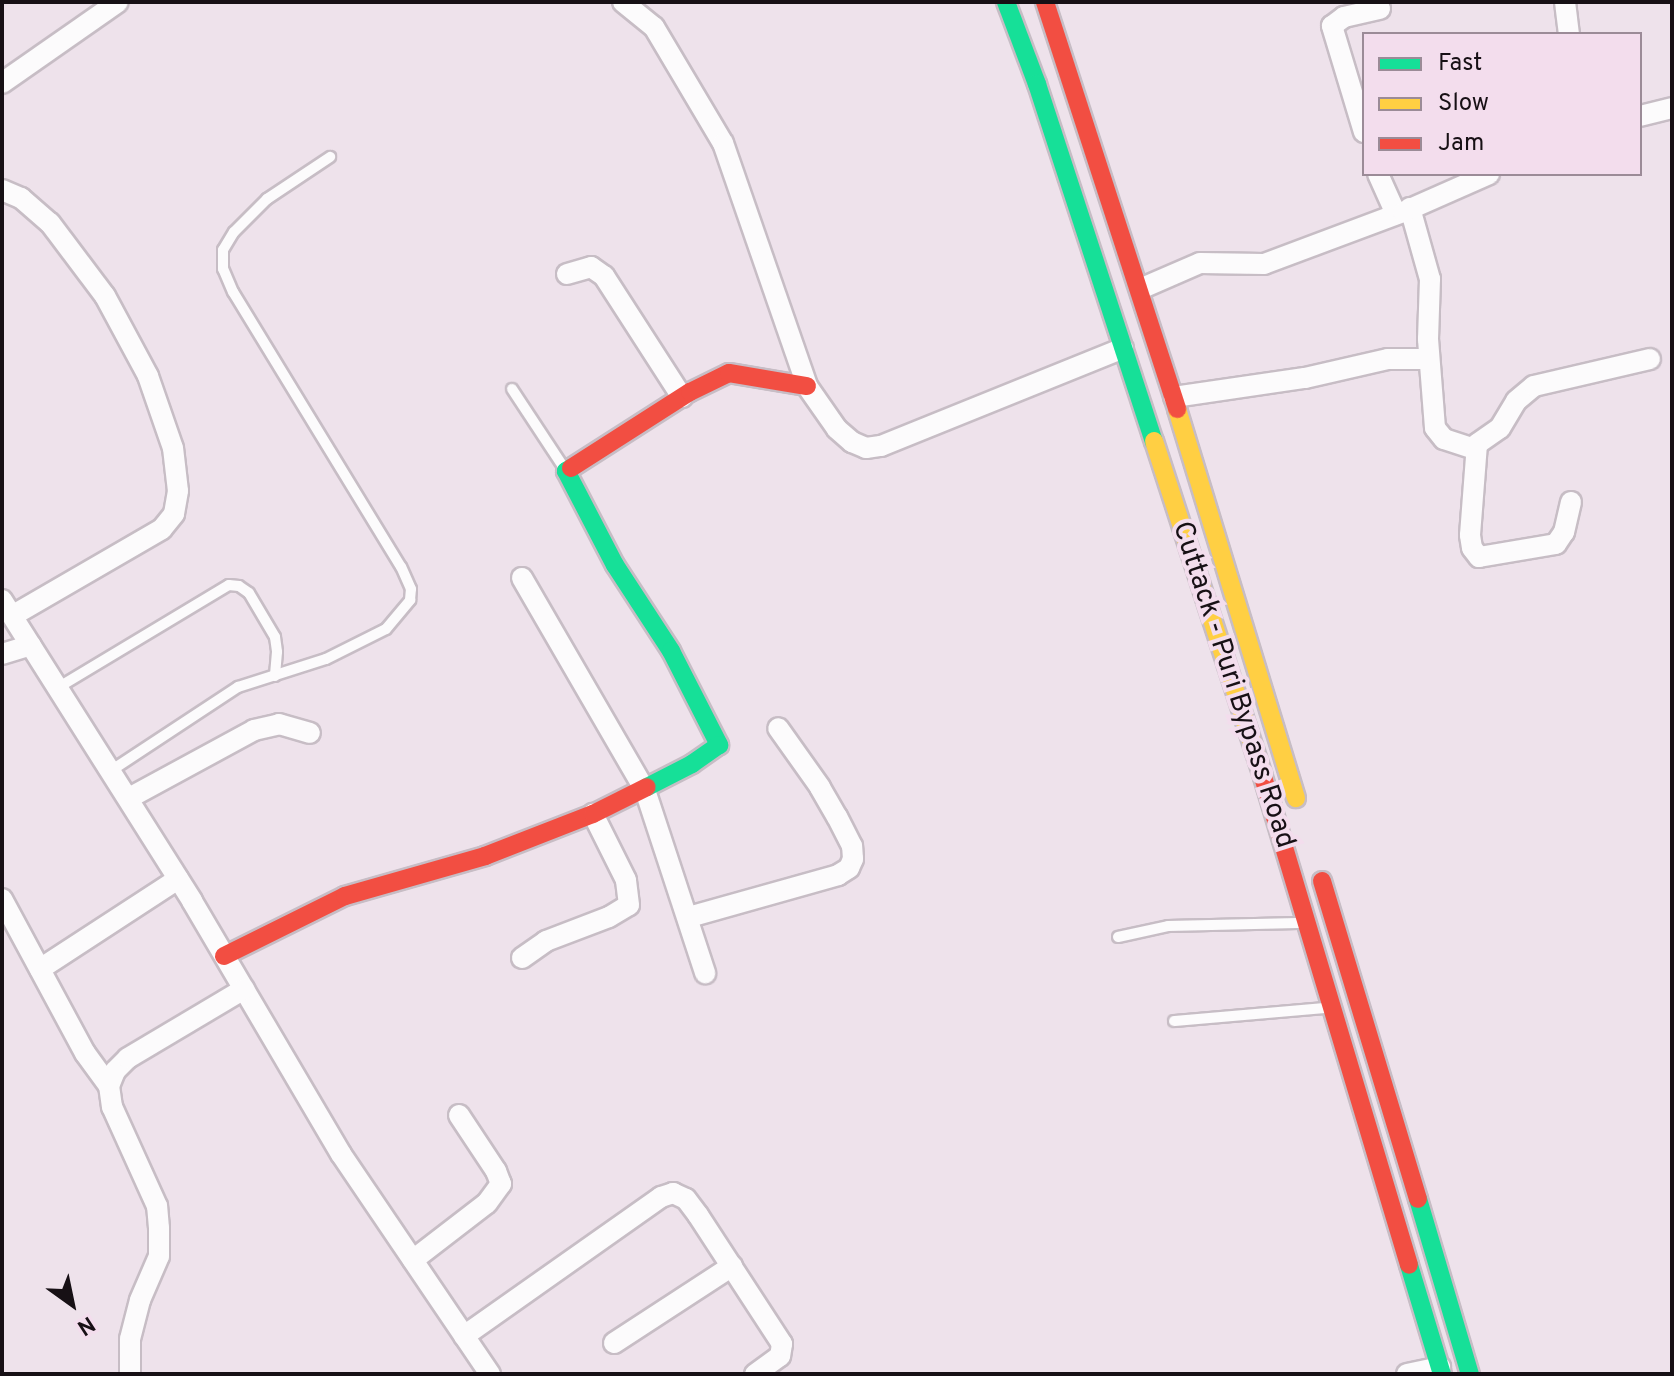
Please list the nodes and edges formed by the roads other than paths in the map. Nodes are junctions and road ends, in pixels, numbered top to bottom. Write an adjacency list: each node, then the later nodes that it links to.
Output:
1 (118, 2): 8 (street)
2 (623, 2): 22 (street)
3 (1006, 2): 19 (main road, Cuttack - Puri Bypass Road)
4 (1045, 2): 18 (main road, Cuttack - Puri Bypass Road)
5 (1565, 2): 7 (street)
6 (1380, 9): 11 (street)
7 (1569, 32)
8 (2, 83)
9 (1672, 108): 10 (street)
10 (1642, 116)
11 (1362, 125)
12 (330, 157): 33 (lane)
13 (1379, 176): 16 (street)
14 (1484, 176): 16 (street)
15 (2, 190): 30 (street)
16 (1403, 211): 18 (street); 20 (street)
17 (567, 274): 24 (street)
18 (1140, 289): 25 (main road, Cuttack - Puri Bypass Road)
19 (1123, 348): 22 (street); 46 (main road, Cuttack - Puri Bypass Road)
20 (1429, 359): 25 (street); 26 (street)
21 (1650, 359): 26 (street)
22 (807, 386): 24 (main road)
23 (512, 389): 27 (lane)
24 (682, 397): 27 (main road)
25 (1174, 397): 41 (main road, Cuttack - Puri Bypass Road)
26 (1475, 449): 28 (street)
27 (566, 471): 38 (main road)
28 (1571, 502)
29 (522, 578): 38 (street)
30 (7, 608): 31 (street)
31 (31, 645): 32 (street); 34 (street)
32 (2, 654)
33 (275, 676): 34 (lane); 37 (lane)
34 (59, 687): 37 (street)
35 (778, 728): 45 (street)
36 (310, 733): 39 (street)
37 (112, 770): 39 (street)
38 (645, 790): 40 (main road); 45 (street)
39 (129, 798): 43 (street)
40 (593, 814): 48 (main road); 49 (street)
41 (1304, 823)
42 (1317, 867): 66 (main road, Cuttack - Puri Bypass Road)
43 (178, 879): 48 (street); 50 (street)
44 (2, 899): 50 (street)
45 (689, 917): 51 (street)
46 (1308, 923): 47 (lane); 53 (main road, Cuttack - Puri Bypass Road)
47 (1118, 937)
48 (224, 956): 52 (street)
49 (522, 958)
50 (40, 969): 55 (street)
51 (705, 973)
52 (244, 989): 55 (street); 57 (street)
53 (1331, 1008): 54 (lane); 61 (main road, Cuttack - Puri Bypass Road)
54 (1174, 1021)
55 (109, 1086): 62 (street)
56 (459, 1115): 57 (street)
57 (413, 1260): 59 (street)
58 (732, 1266): 59 (street); 60 (street); 64 (street)
59 (464, 1336): 63 (street)
60 (614, 1343)
61 (1441, 1370): 65 (street)
62 (130, 1374)
63 (490, 1374)
64 (755, 1374)
65 (1407, 1374)
66 (1470, 1374)

